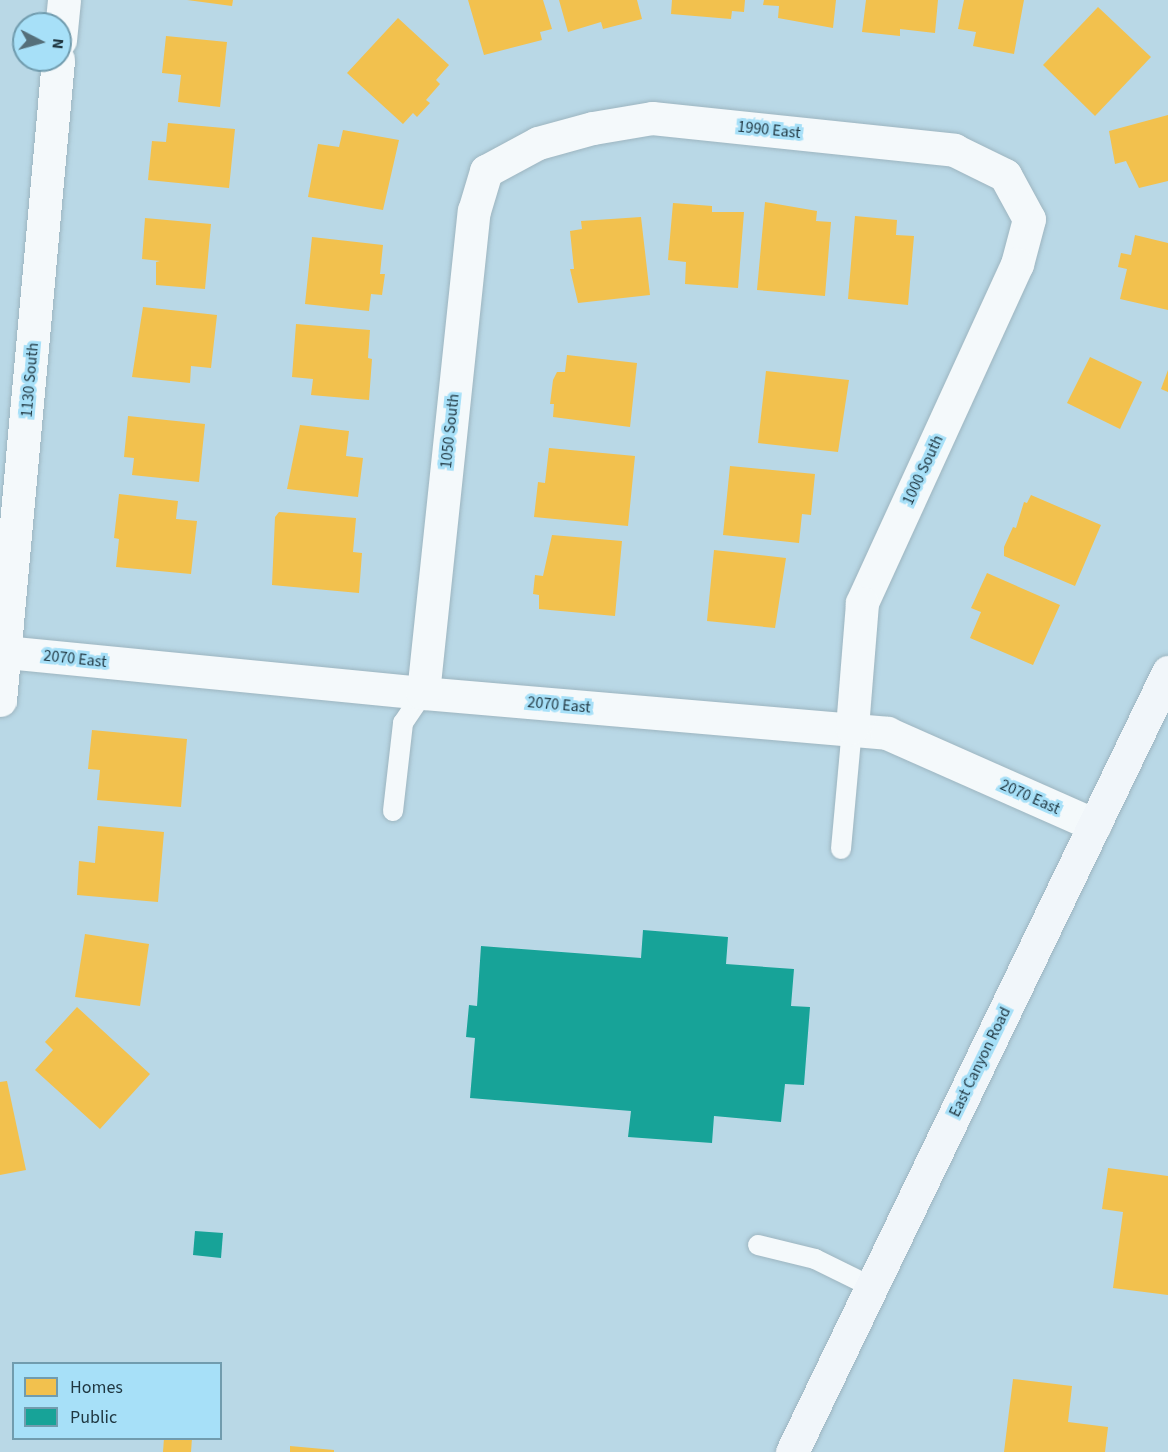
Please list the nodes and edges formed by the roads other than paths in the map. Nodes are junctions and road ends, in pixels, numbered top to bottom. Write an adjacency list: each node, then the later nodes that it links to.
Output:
1 (57, 72): 4 (street, 1130 South)
2 (486, 171): 3 (street, 1990 East); 6 (street, 1050 South)
3 (1029, 219): 8 (street, 1000 South)
4 (5, 652): 6 (street, 2070 East); 7 (street, 1130 South)
5 (1168, 672): 10 (main road, East Canyon Road)
6 (423, 693): 8 (street, 2070 East); 9 (lane)
7 (0, 700)
8 (852, 728): 10 (street, 2070 East); 11 (lane)
9 (393, 811)
10 (1095, 825): 13 (main road, East Canyon Road)
11 (841, 849)
12 (758, 1245): 13 (lane)
13 (872, 1287): 14 (main road, East Canyon Road)
14 (792, 1452)

